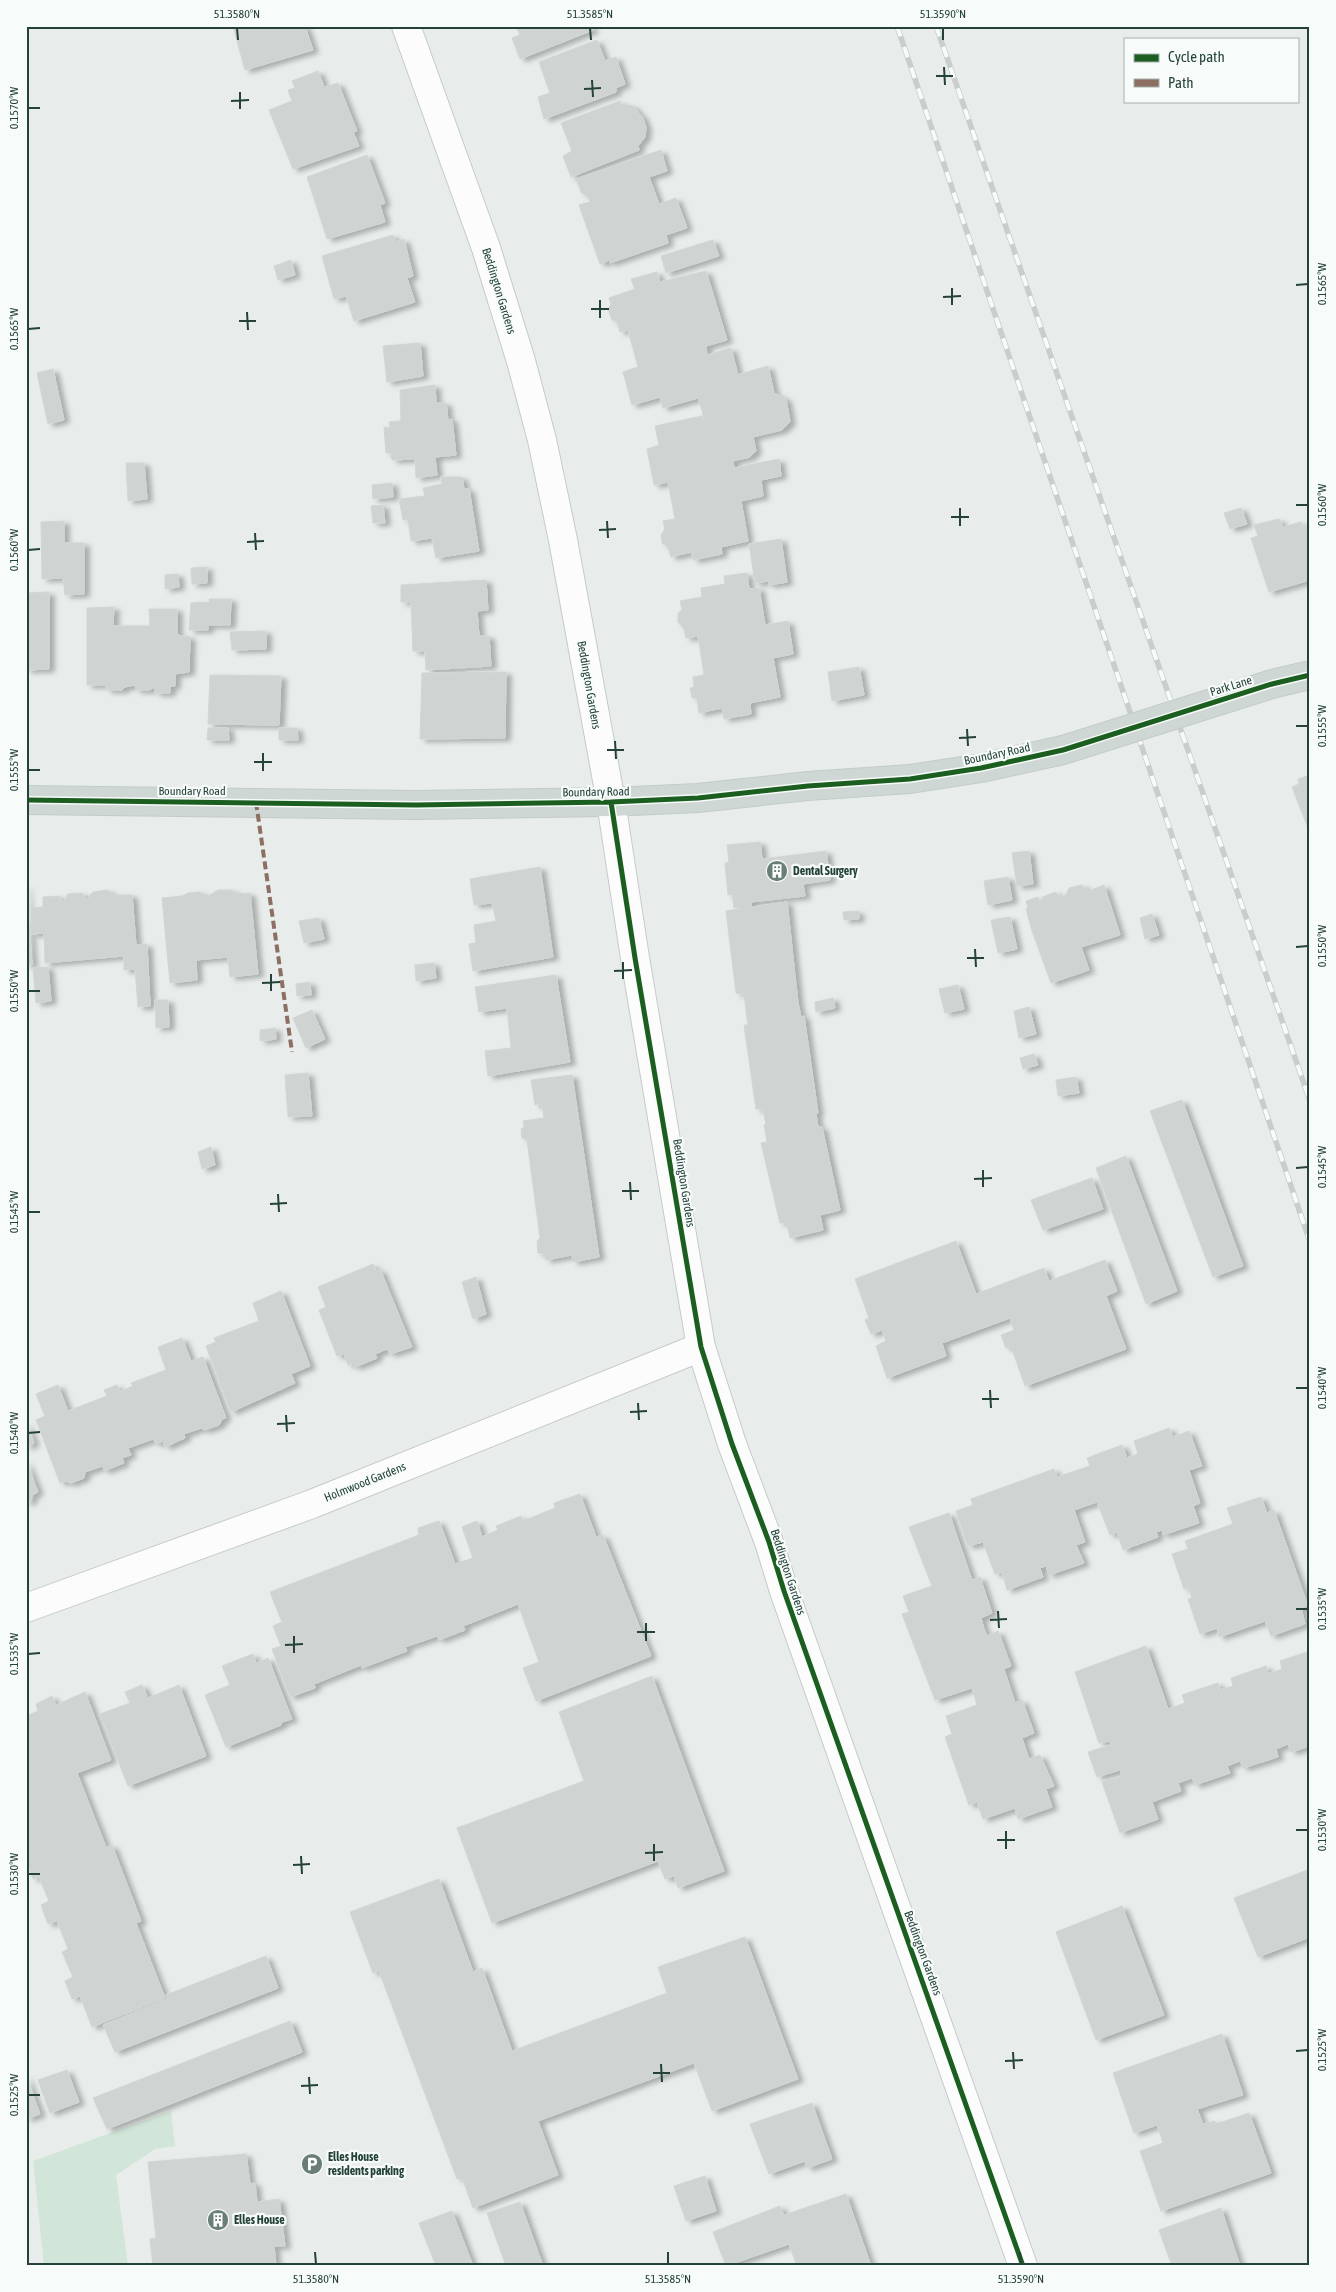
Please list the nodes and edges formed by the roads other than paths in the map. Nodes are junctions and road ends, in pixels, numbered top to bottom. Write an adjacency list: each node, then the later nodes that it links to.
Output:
1 (406, 26): 5 (street, Beddington Gardens)
2 (1310, 675): 3 (main road, Park Lane, bridge)
3 (1158, 719): 5 (main road, Boundary Road, bridge)
4 (26, 800): 5 (main road, Boundary Road)
5 (611, 802): 6 (street, Beddington Gardens)
6 (701, 1348): 7 (street, Holmwood Gardens); 8 (street, Beddington Gardens)
7 (26, 1608)
8 (1024, 2266)

